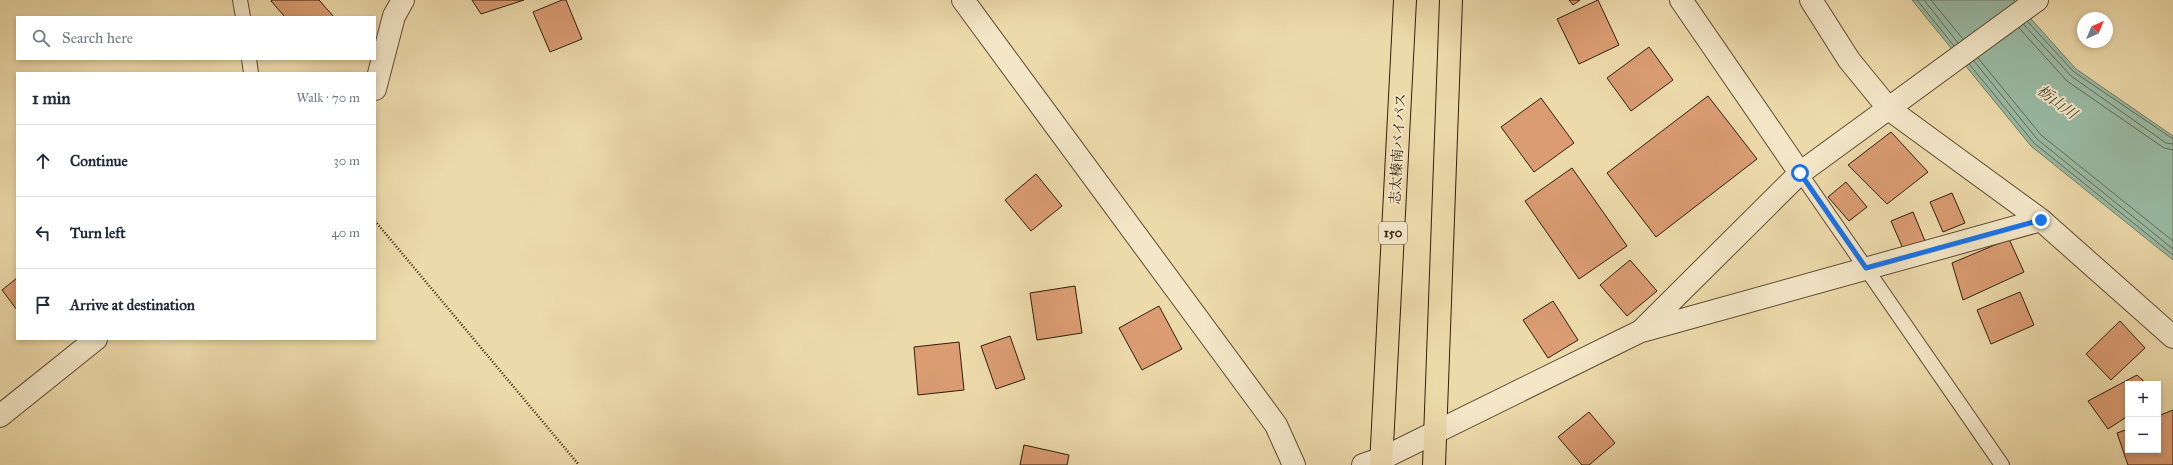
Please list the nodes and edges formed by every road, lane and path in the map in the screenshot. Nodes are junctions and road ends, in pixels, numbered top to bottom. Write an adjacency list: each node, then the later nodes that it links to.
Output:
1 (240, 0): 9 (lane)
2 (403, 0): 12 (street)
3 (963, 0): 25 (street)
4 (1405, 0): 23 (highway, 志太榛南バイパス / 150)
5 (1451, 0): 22 (highway)
6 (1681, 0): 14 (street)
7 (1811, 0): 13 (street)
8 (2038, 0): 13 (street)
9 (243, 16)
10 (249, 60): 11 (lane)
11 (251, 72)
12 (376, 85)
13 (1895, 104): 14 (street); 15 (street)
14 (1800, 173): 17 (lane); 18 (street)
15 (2041, 220): 17 (street); 19 (street)
16 (376, 222): 24 (path)
17 (1866, 268): 18 (street); 27 (lane)
18 (1641, 331): 22 (street)
19 (2173, 337)
20 (95, 340): 21 (street)
21 (0, 416)
22 (1435, 433): 23 (street); 26 (highway)
23 (1375, 463)
24 (579, 465)
25 (1294, 465)
26 (1434, 465)
27 (2002, 465)

